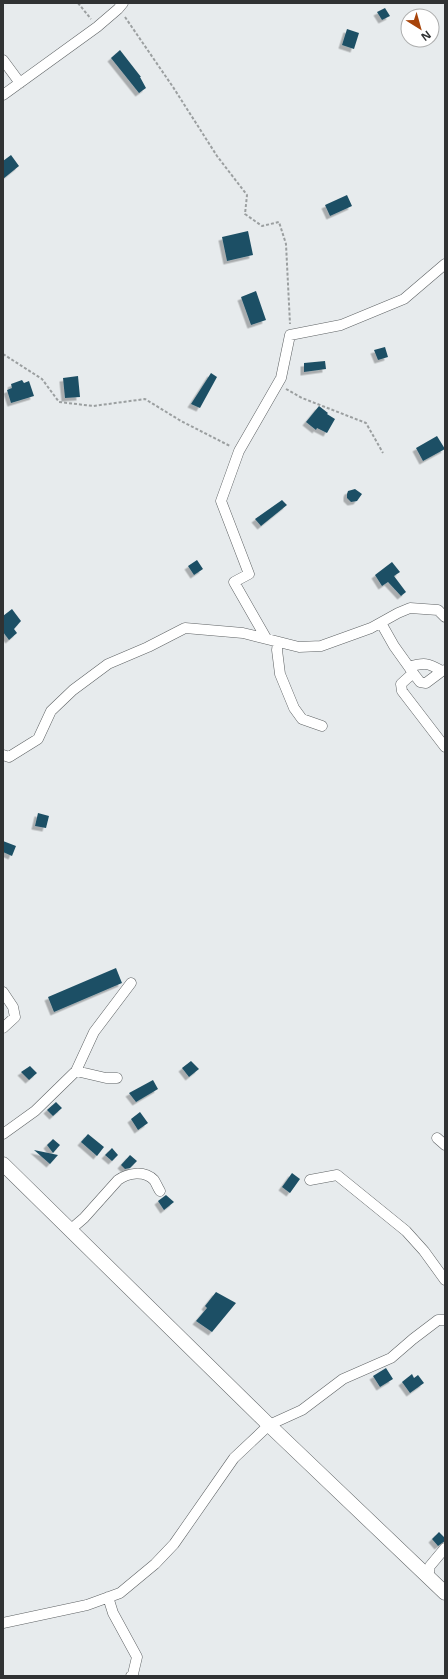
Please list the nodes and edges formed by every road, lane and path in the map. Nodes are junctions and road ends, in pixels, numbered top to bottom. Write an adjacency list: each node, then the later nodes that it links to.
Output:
1 (78, 3): 3 (path)
2 (121, 6): 3 (street); 8 (path)
3 (97, 27): 5 (street)
4 (3, 60): 5 (street)
5 (20, 83): 6 (street)
6 (3, 95)
7 (445, 264): 8 (street)
8 (290, 335): 10 (street)
9 (3, 354): 11 (path)
10 (277, 385): 11 (street); 12 (path)
11 (239, 451): 15 (street)
12 (383, 453)
13 (443, 611): 14 (street)
14 (381, 623): 16 (street); 17 (street)
15 (266, 638): 16 (street); 21 (street)
16 (278, 642): 19 (street)
17 (410, 670): 18 (street); 18 (street); 20 (street)
18 (444, 670)
19 (322, 726)
20 (445, 747)
21 (3, 756)
22 (132, 983): 25 (street)
23 (3, 992): 24 (street)
24 (3, 1028)
25 (76, 1071): 26 (street); 27 (street)
26 (117, 1078)
27 (3, 1134)
28 (437, 1138): 29 (street)
29 (445, 1145)
30 (3, 1164): 33 (main road)
31 (310, 1180): 34 (street)
32 (160, 1191): 33 (street)
33 (70, 1230): 36 (main road)
34 (445, 1280)
35 (445, 1320): 36 (street)
36 (268, 1425): 38 (main road); 40 (street)
37 (445, 1548): 38 (street)
38 (428, 1577): 39 (main road)
39 (445, 1593)
40 (108, 1597): 41 (street); 42 (street)
41 (3, 1623)
42 (131, 1676)

